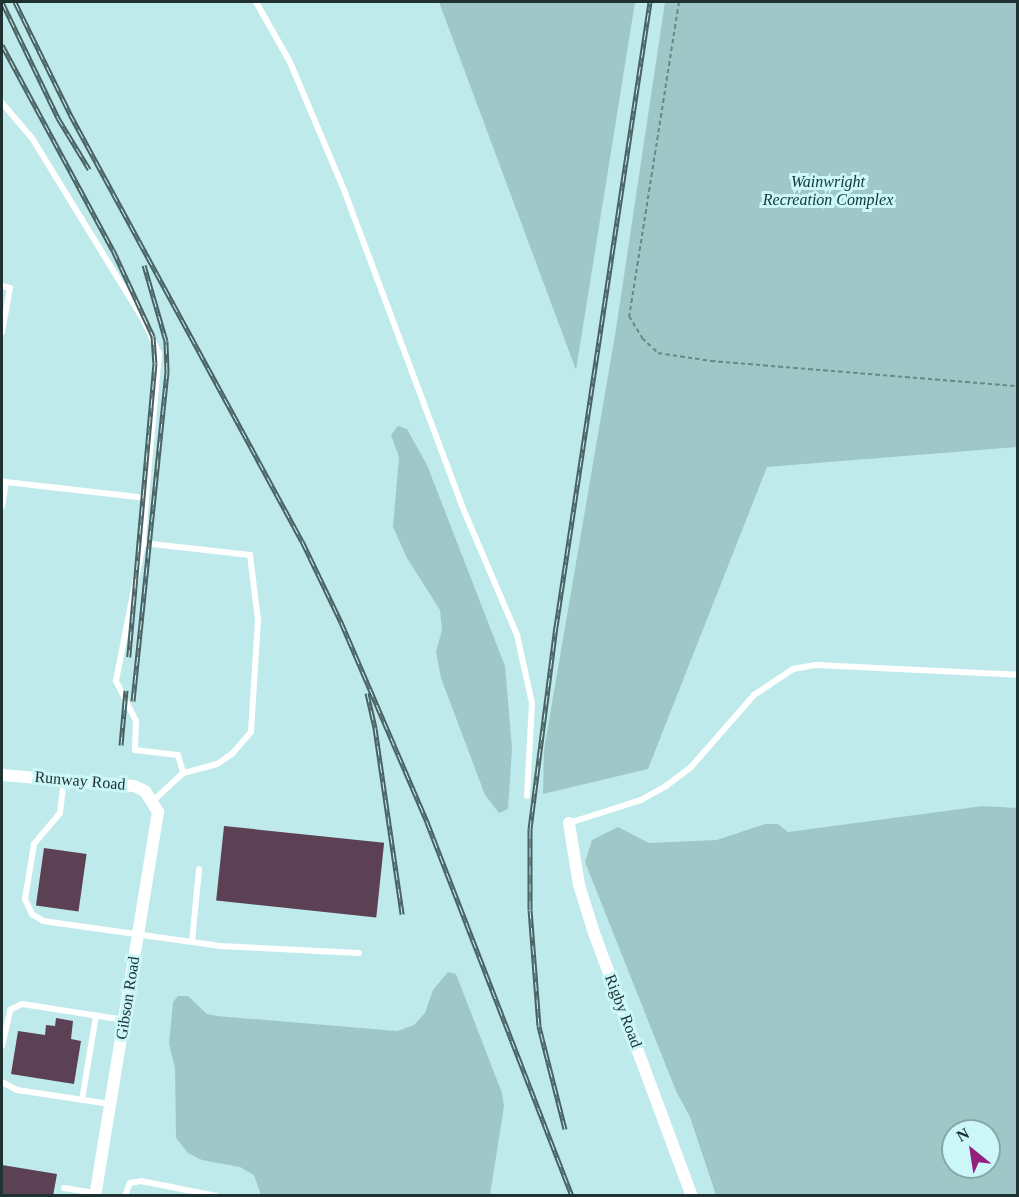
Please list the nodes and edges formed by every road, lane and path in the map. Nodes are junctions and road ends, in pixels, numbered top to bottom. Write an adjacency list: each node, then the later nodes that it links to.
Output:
1 (256, 2): 15 (lane)
2 (679, 2): 6 (path)
3 (2, 103): 8 (lane)
4 (2, 286): 5 (lane)
5 (2, 332)
6 (1017, 386)
7 (4, 481): 8 (lane); 9 (lane)
8 (146, 498): 10 (lane)
9 (2, 506)
10 (143, 543): 12 (lane); 12 (lane)
11 (1017, 675): 17 (lane)
12 (183, 773): 16 (lane)
13 (2, 775): 14 (street, Runway Road)
14 (64, 779): 16 (street, Runway Road); 19 (lane)
15 (527, 796)
16 (153, 801): 19 (street, Gibson Road)
17 (569, 823): 32 (street, Rigby Road)
18 (199, 869): 20 (lane)
19 (139, 932): 20 (lane); 23 (street, Gibson Road)
20 (192, 942): 21 (lane)
21 (359, 953)
22 (96, 1015): 23 (lane); 24 (lane); 26 (lane)
23 (125, 1020): 27 (street, Gibson Road)
24 (2, 1046)
25 (2, 1082): 26 (lane)
26 (82, 1100): 27 (lane)
27 (111, 1105): 29 (street, Gibson Road)
28 (64, 1188): 29 (lane)
29 (96, 1194)
30 (125, 1196): 31 (lane)
31 (217, 1196)
32 (692, 1196)

